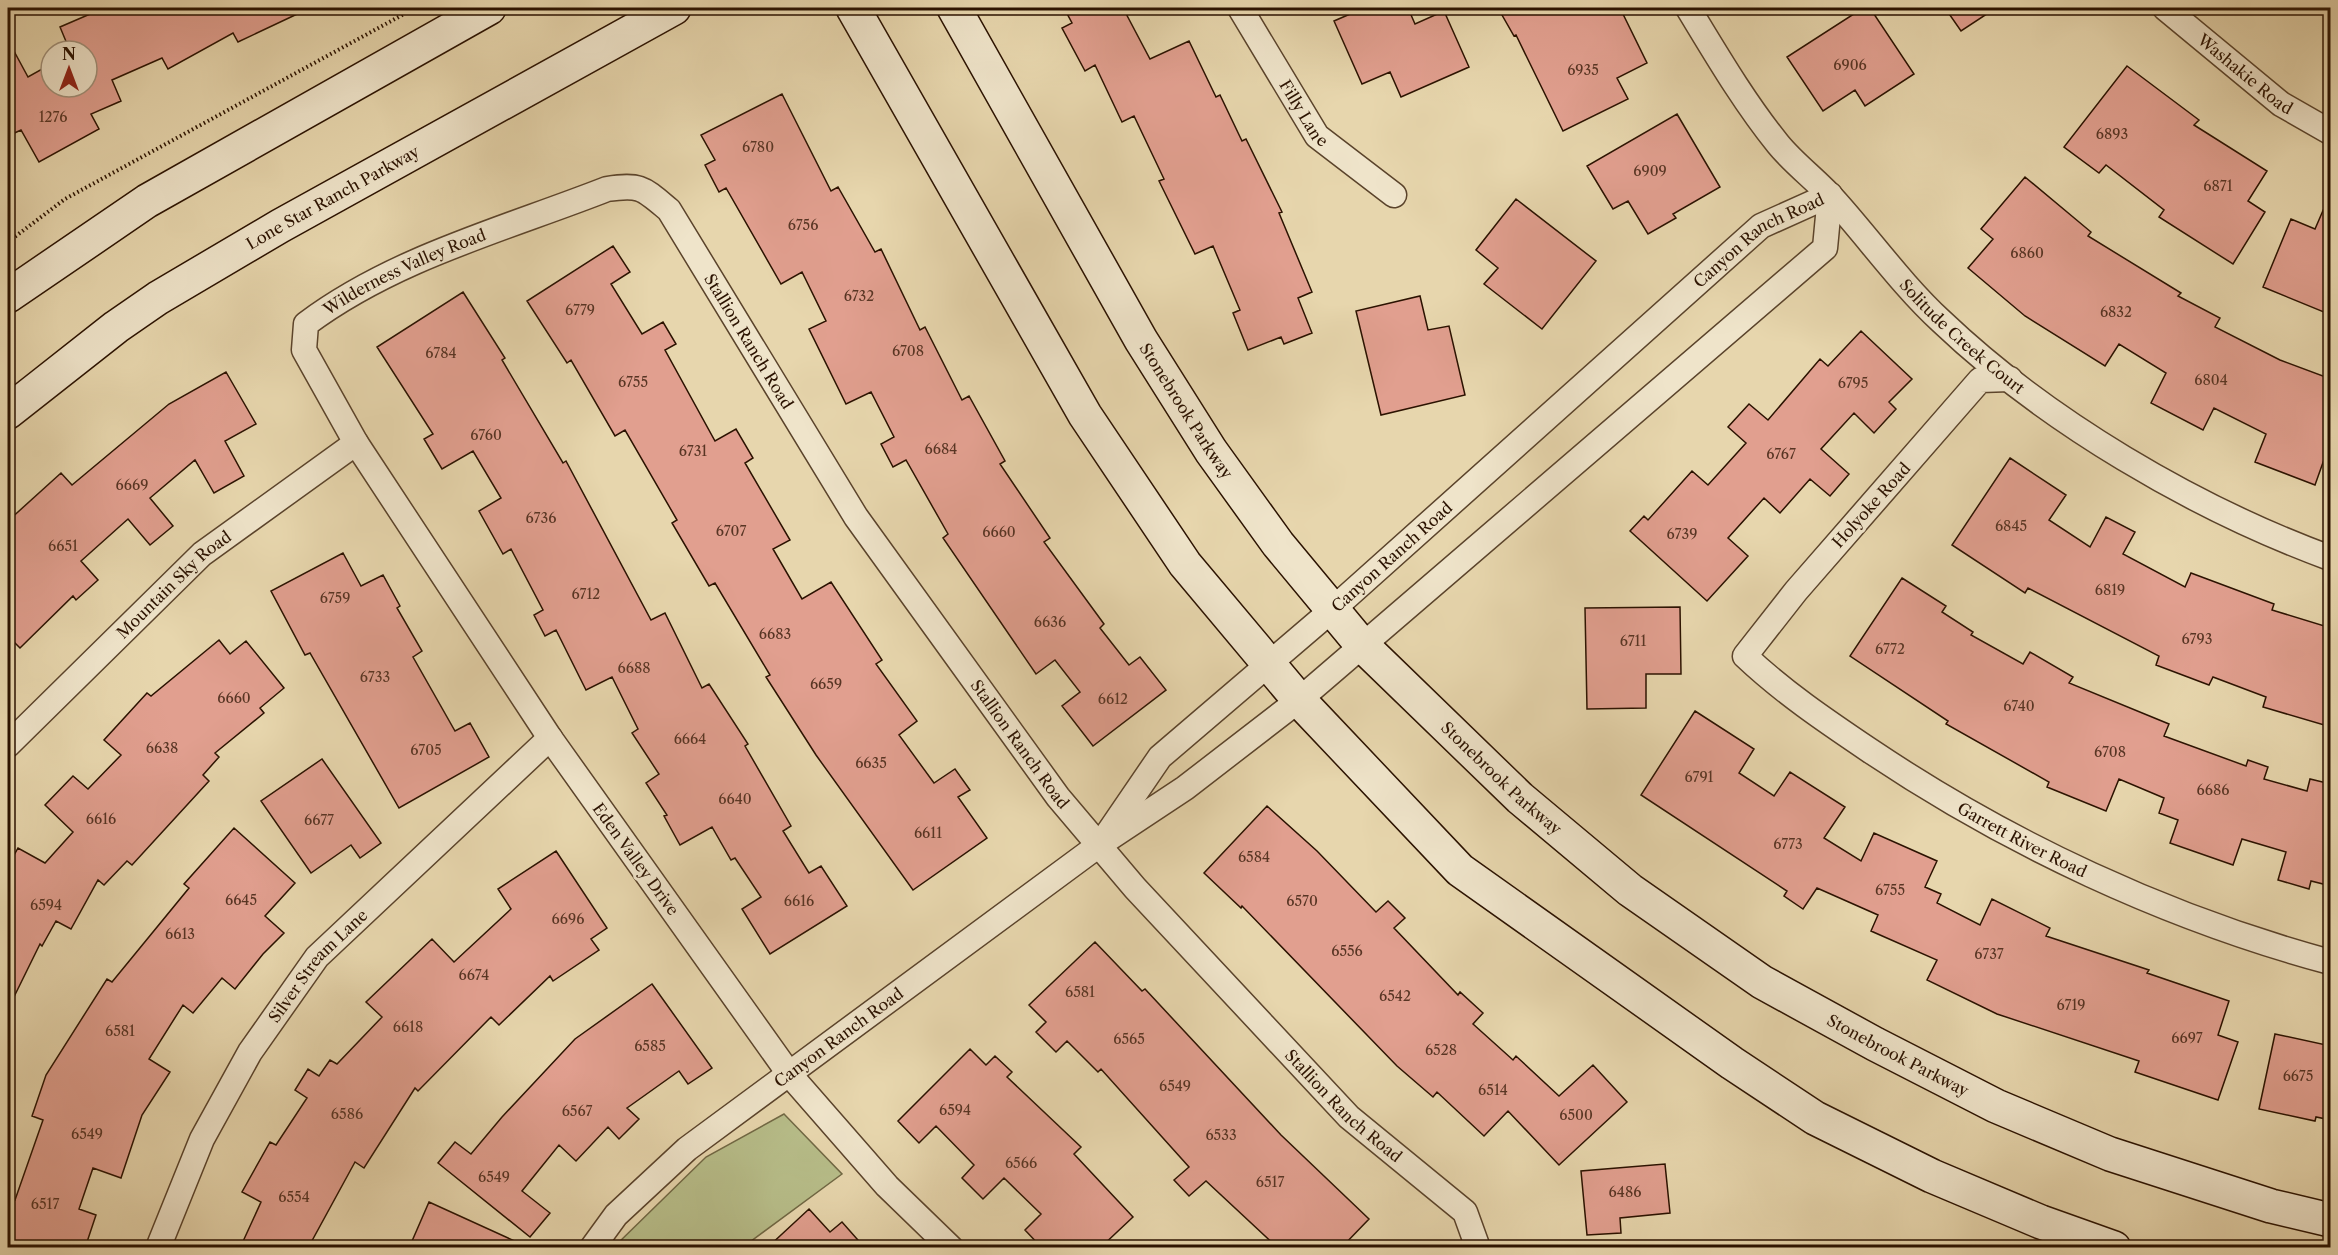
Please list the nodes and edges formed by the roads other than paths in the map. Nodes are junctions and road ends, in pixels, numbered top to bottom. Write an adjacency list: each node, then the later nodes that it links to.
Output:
1 (489, 8): 12 (main road)
2 (674, 8): 14 (main road, Lone Star Ranch Parkway)
3 (853, 8): 20 (main road)
4 (954, 8): 17 (main road, Stonebrook Parkway)
5 (1240, 8): 10 (street, Filly Lane)
6 (1688, 8): 11 (street, Solitude Creek Court)
7 (2165, 8): 8 (street, Washakie Road)
8 (2331, 132)
9 (633, 185): 15 (street, Wilderness Valley Road); 24 (street, Stallion Ranch Road)
10 (1394, 195)
11 (1830, 195): 13 (street, Solitude Creek Court); 17 (street, Canyon Ranch Road); 18 (street, Canyon Ranch Road)
12 (8, 296)
13 (2010, 379): 16 (street, Solitude Creek Court); 19 (street, Holyoke Road)
14 (8, 412)
15 (356, 443): 22 (street, Eden Valley Drive); 23 (street, Mountain Sky Road)
16 (2331, 558)
17 (1332, 610): 18 (main road, Stonebrook Parkway); 20 (street, Canyon Ranch Road)
18 (1361, 644): 21 (street, Canyon Ranch Road); 27 (main road, Stonebrook Parkway)
19 (1745, 656): 25 (street, Garrett River Road)
20 (1267, 663): 21 (main road); 24 (street, Canyon Ranch Road)
21 (1299, 700): 24 (street, Canyon Ranch Road); 32 (main road)
22 (549, 738): 26 (street, Eden Valley Drive); 28 (street, Silver Stream Lane)
23 (8, 745)
24 (1100, 846): 26 (street, Canyon Ranch Road); 31 (street, Stallion Ranch Road)
25 (2331, 962)
26 (790, 1075): 29 (street, Canyon Ranch Road); 30 (street, Eden Valley Drive)
27 (2331, 1220)
28 (158, 1248)
29 (592, 1248)
30 (951, 1248)
31 (1478, 1248)
32 (2114, 1248)

